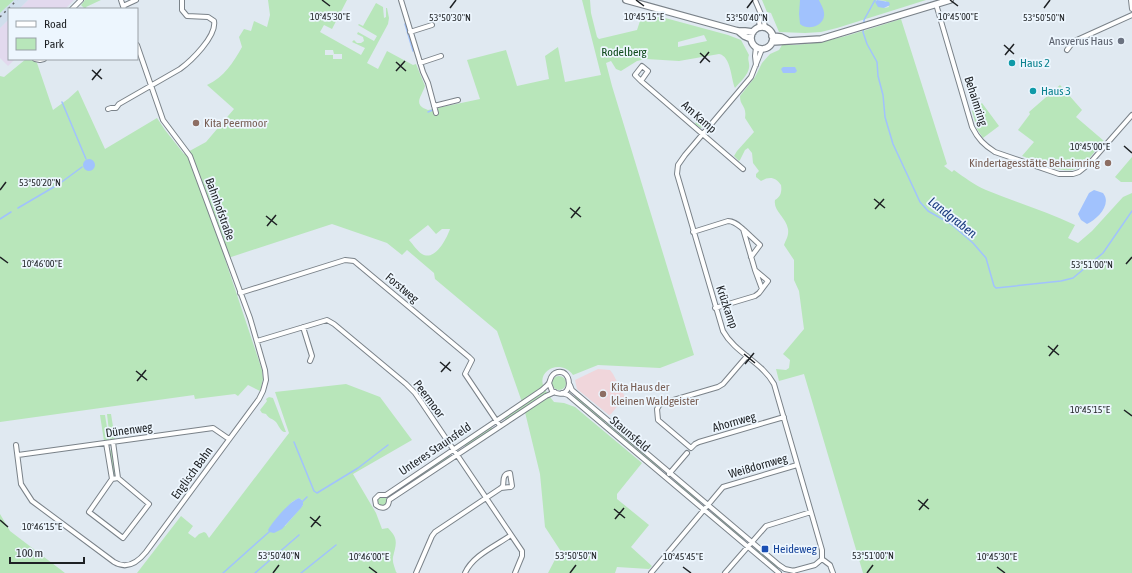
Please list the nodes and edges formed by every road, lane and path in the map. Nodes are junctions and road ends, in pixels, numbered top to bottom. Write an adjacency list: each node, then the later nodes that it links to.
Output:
1 (81, 0): 12 (street)
2 (121, 0): 11 (street)
3 (136, 0): 11 (street)
4 (182, 0): 30 (street)
5 (401, 0): 18 (street)
6 (626, 0): 17 (main road)
7 (755, 0): 16 (street)
8 (950, 0): 10 (main road)
9 (1131, 0): 13 (street)
10 (936, 4): 21 (main road); 35 (street, Behaimring)
11 (124, 7)
12 (73, 8)
13 (1132, 9)
14 (1132, 15): 25 (street)
15 (432, 25): 18 (street)
16 (762, 28): 19 (main road); 21 (main road)
17 (738, 31): 19 (main road); 20 (main road)
18 (410, 32): 27 (street)
19 (753, 32): 20 (main road)
20 (751, 39): 22 (main road)
21 (772, 39): 24 (main road)
22 (756, 47): 24 (main road); 28 (street)
23 (138, 48): 30 (street, Bahnhofstraße)
24 (762, 49): 28 (street, Krüzkamp)
25 (1067, 50)
26 (441, 56): 27 (street)
27 (420, 63): 32 (street)
28 (756, 66): 36 (street, Krüzkamp)
29 (641, 81): 36 (street, Am Kamp)
30 (151, 86): 33 (street); 43 (street, Bahnhofstraße)
31 (458, 100): 32 (street)
32 (434, 106): 34 (street)
33 (108, 109)
34 (436, 113)
35 (1132, 115)
36 (703, 134): 37 (street, Am Kamp); 39 (street, Krüzkamp)
37 (743, 169)
38 (743, 229): 39 (street); 40 (street); 40 (street)
39 (694, 232): 44 (street, Krüzkamp)
40 (751, 257): 41 (street)
41 (755, 270): 42 (street); 42 (street)
42 (762, 289): 44 (street)
43 (240, 293): 46 (street, Bahnhofstraße); 55 (street, Forstweg)
44 (715, 308): 47 (street, Krüzkamp)
45 (303, 327): 46 (street, Peermoor); 48 (street); 61 (street, Peermoor)
46 (257, 341): 51 (street, Bahnhofstraße)
47 (747, 356): 54 (street, Krüzkamp); 62 (street)
48 (310, 361)
49 (549, 383): 50 (street, Unteres Staunsfeld); 52 (street); 55 (street, Unteres Staunsfeld)
50 (570, 385): 53 (street); 66 (street, Staunsfeld)
51 (264, 387): 57 (street, Englisch Bahn)
52 (554, 392): 53 (street); 56 (street, Unteres Staunsfeld)
53 (562, 393): 67 (street, Staunsfeld)
54 (784, 418): 62 (street, Ahornweg); 65 (street, Krüzkamp)
55 (496, 421): 56 (street); 61 (street, Unteres Staunsfeld)
56 (500, 426): 64 (street, Unteres Staunsfeld)
57 (229, 439): 58 (street, Dünenweg); 63 (street, Englisch Bahn)
58 (114, 442): 59 (street, Dünenweg); 68 (street)
59 (106, 443): 63 (street, Dünenweg); 69 (street)
60 (16, 444): 63 (street)
61 (454, 450): 64 (street, Peermoor); 71 (street, Unteres Staunsfeld)
62 (689, 450): 66 (street, Ahornweg)
63 (18, 455)
64 (457, 455): 72 (street, Peermoor); 73 (street, Unteres Staunsfeld)
65 (797, 465): 74 (street, Weißdornweg); 76 (street, Krüzkamp)
66 (670, 473): 67 (street); 74 (street, Staunsfeld)
67 (666, 477): 75 (street, Staunsfeld)
68 (118, 478): 69 (street); 69 (street)
69 (112, 479)
70 (501, 488): 72 (street)
71 (386, 494): 73 (street); 73 (street, Unteres Staunsfeld)
72 (486, 498): 77 (street, Peermoor); 82 (street)
73 (389, 500)
74 (708, 505): 75 (street); 78 (street, Staunsfeld)
75 (704, 510): 79 (street, Staunsfeld); 85 (street)
76 (811, 512): 78 (street); 80 (street, Krüzkamp)
77 (511, 535): 83 (street); 84 (street, Peermoor)
78 (752, 542): 79 (street); 81 (street, Staunsfeld)
79 (748, 547): 86 (street); 87 (street, Staunsfeld)
80 (822, 559): 81 (street, Staunsfeld); 88 (street)
81 (792, 572)
82 (416, 573)
83 (465, 573)
84 (515, 573)
85 (651, 573)
86 (725, 573)
87 (779, 573)
88 (833, 573)

